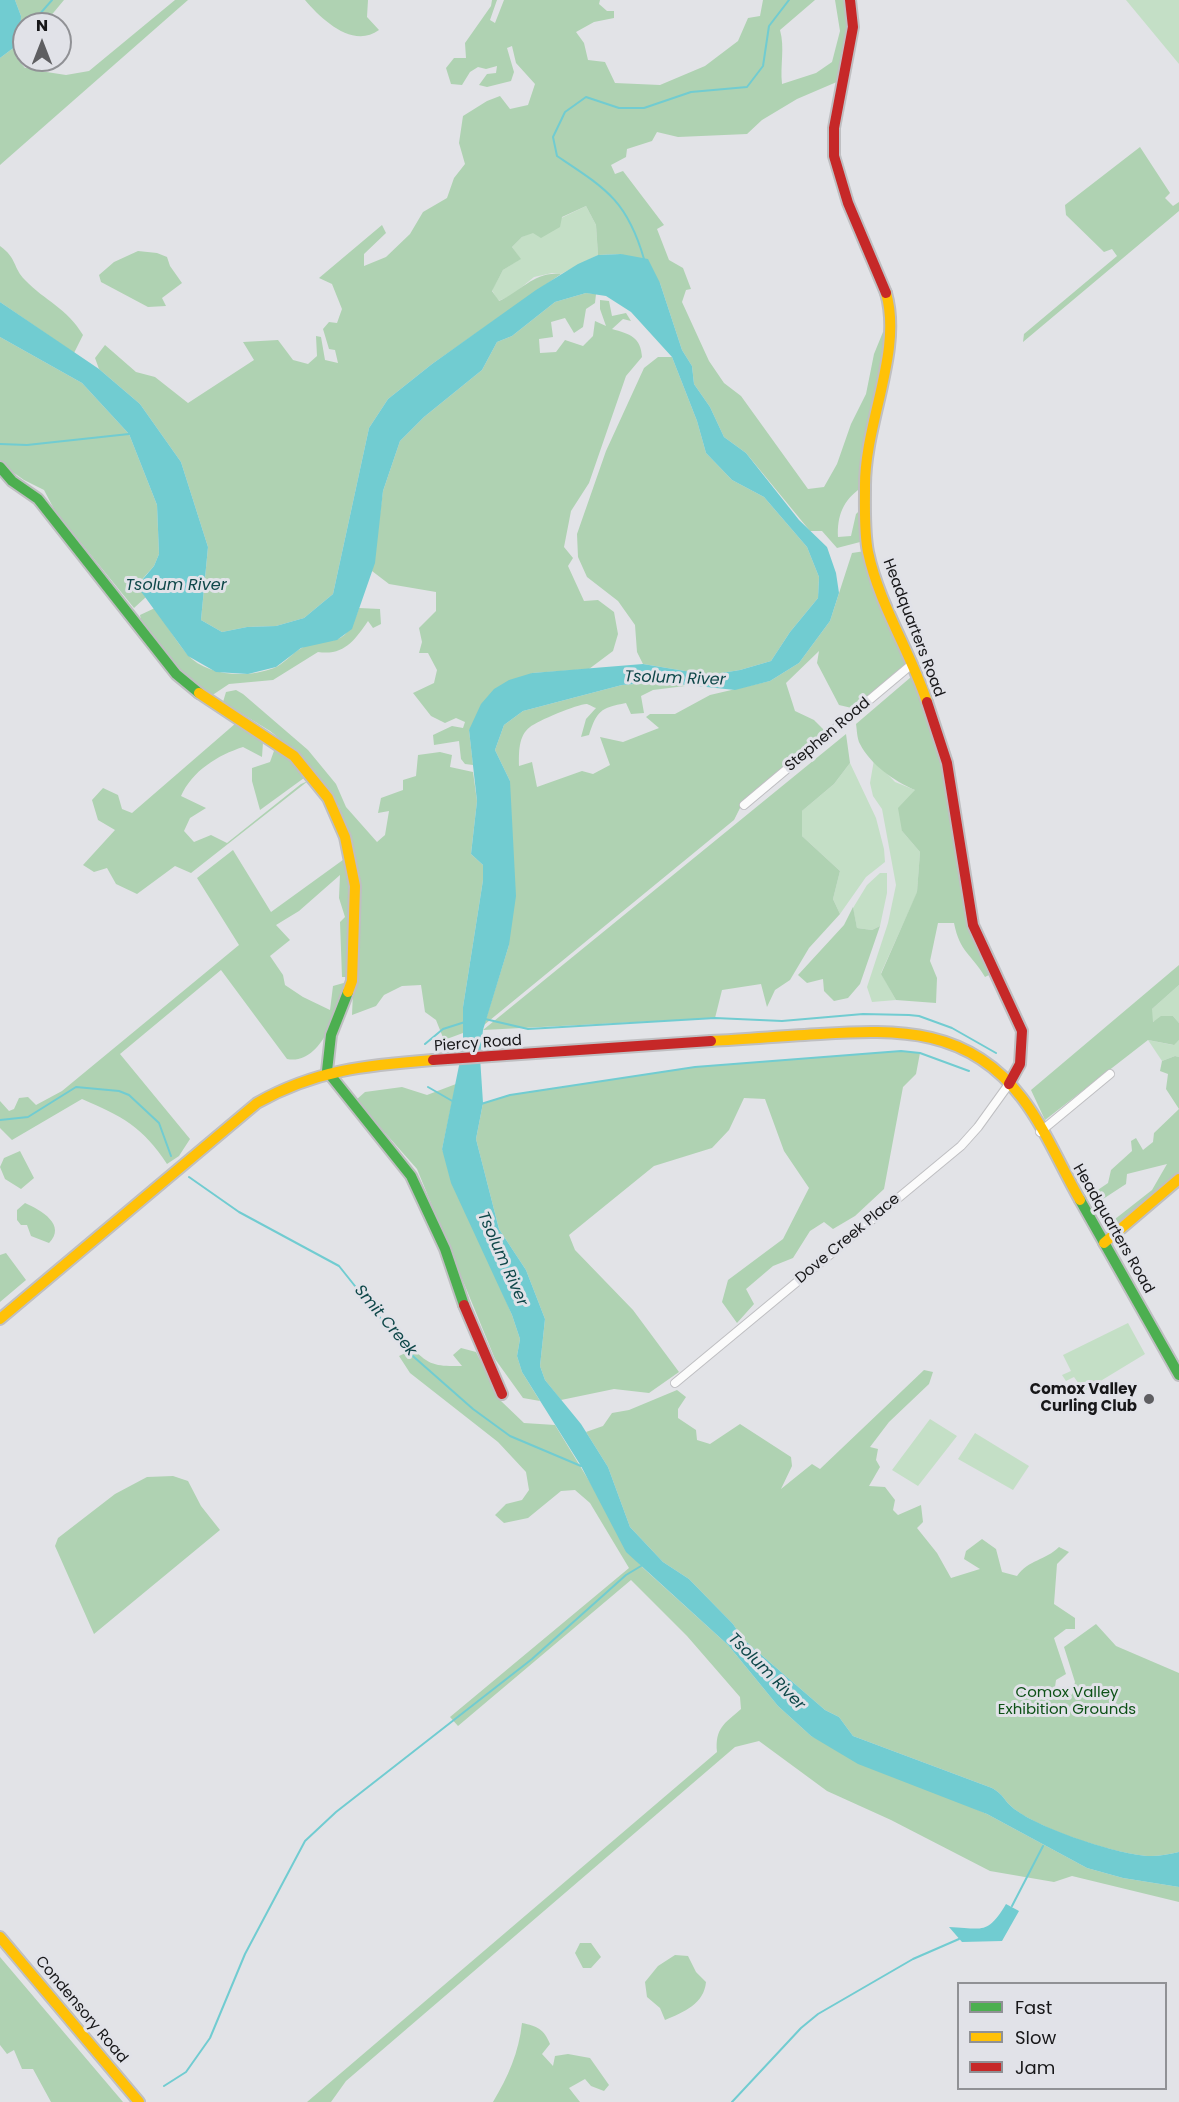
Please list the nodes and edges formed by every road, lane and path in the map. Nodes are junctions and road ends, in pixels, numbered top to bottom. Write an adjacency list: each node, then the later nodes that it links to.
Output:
1 (850, 0): 3 (street, Headquarters Road)
2 (0, 467): 5 (street)
3 (911, 665): 4 (street, Stephen Road); 7 (street, Headquarters Road)
4 (744, 806)
5 (327, 1071): 7 (street, Piercy Road); 12 (street, Piercy Road); 15 (street)
6 (1110, 1074): 9 (street)
7 (1009, 1084): 8 (street, Piercy Road); 14 (street, Dove Creek Place)
8 (1022, 1098): 9 (street, Headquarters Road)
9 (1040, 1132): 11 (street, Headquarters Road)
10 (1179, 1179): 11 (street)
11 (1104, 1243): 13 (street, Headquarters Road)
12 (0, 1319)
13 (1179, 1375)
14 (675, 1383)
15 (502, 1394)
16 (0, 1937): 17 (street, Condensory Road)
17 (139, 2102)

